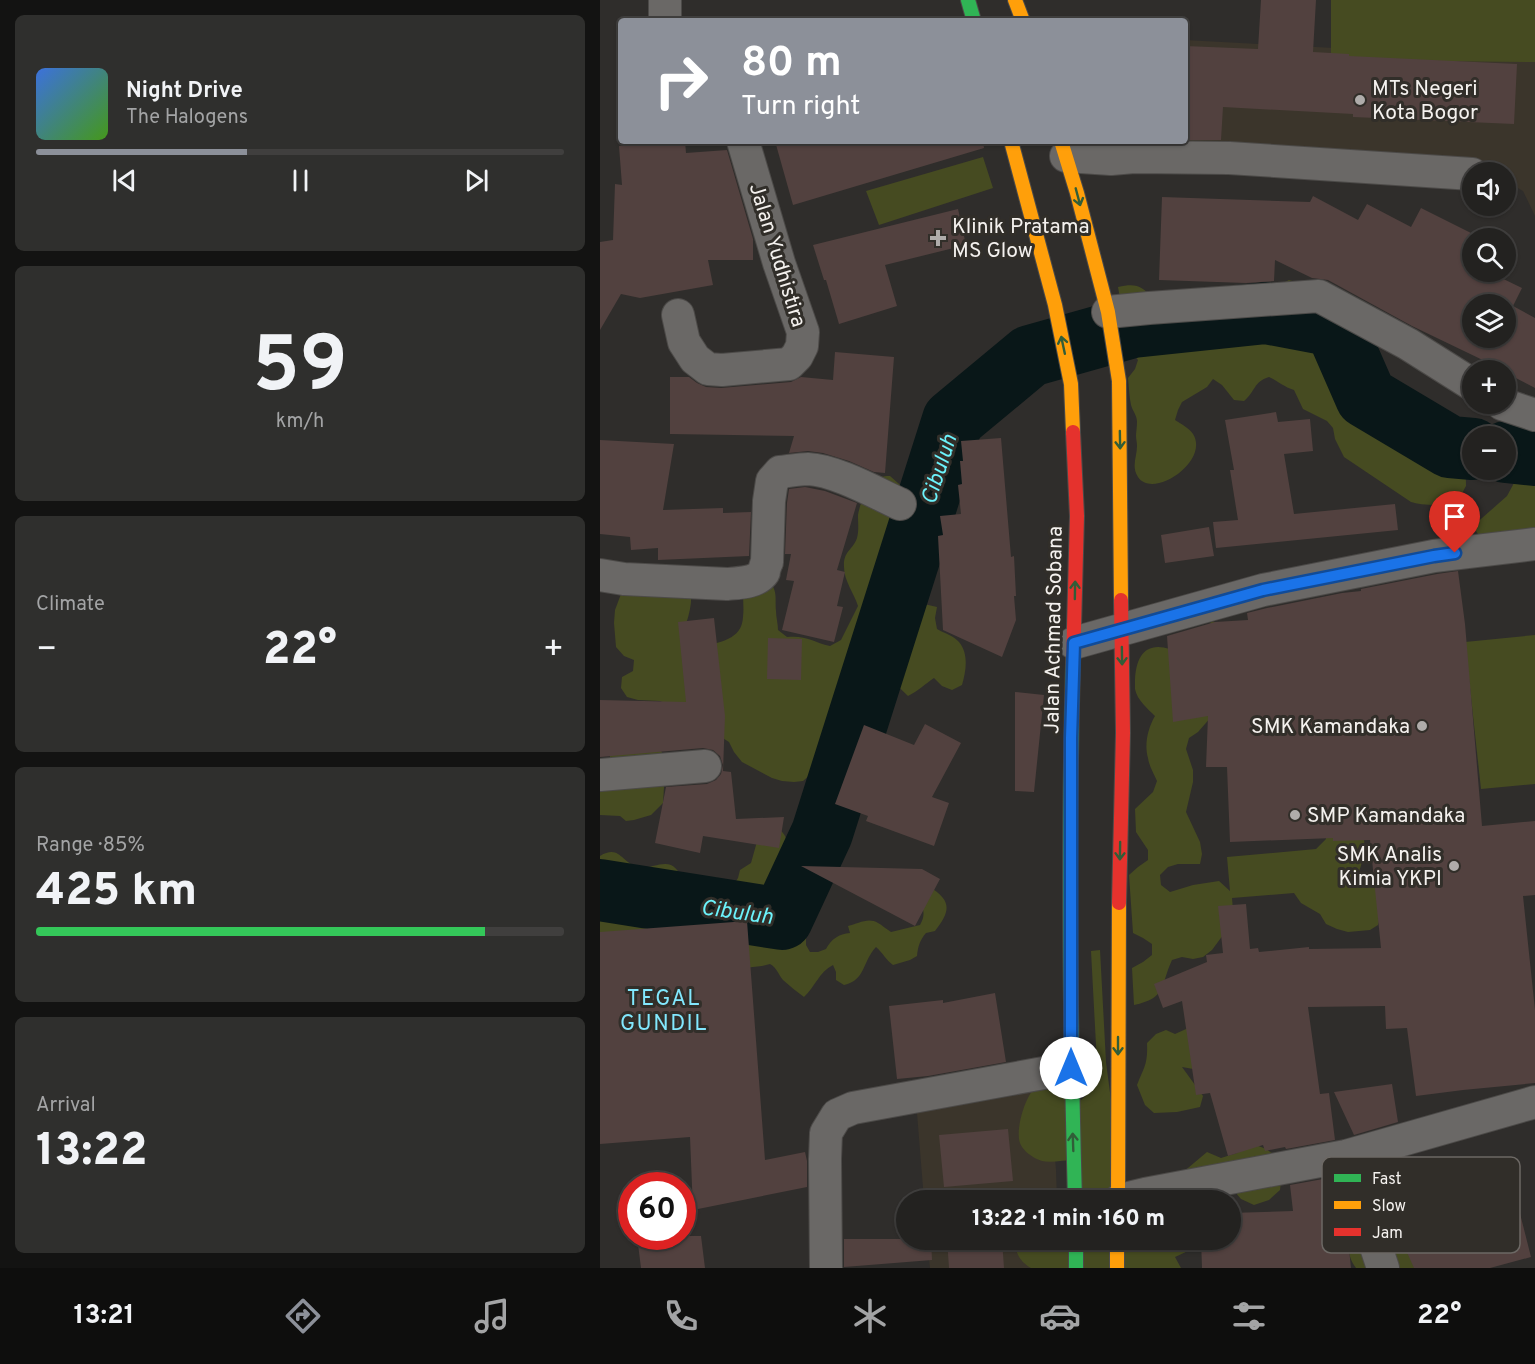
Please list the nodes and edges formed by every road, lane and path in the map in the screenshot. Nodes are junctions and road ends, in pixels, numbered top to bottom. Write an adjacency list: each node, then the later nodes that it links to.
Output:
1 (665, 0): 4 (street)
2 (968, 0): 5 (main road)
3 (1015, 0): 6 (main road)
4 (665, 18)
5 (973, 18)
6 (1022, 18)
7 (745, 144): 11 (street, Jalan Yudhistira)
8 (1012, 144): 20 (main road, Jalan Achmad Sobana, one-way to 8)
9 (1064, 148): 10 (street); 12 (main road, one-way to 12)
10 (1462, 173)
11 (678, 315)
12 (1109, 317): 13 (street); 19 (main road, one-way to 19)
13 (1462, 378)
14 (1516, 409): 15 (street)
15 (1535, 415)
16 (900, 504): 18 (street)
17 (1535, 543): 19 (street)
18 (600, 575)
19 (1122, 629): 20 (street); 29 (main road, one-way to 29)
20 (1074, 643): 23 (main road, Jalan Achmad Sobana)
21 (705, 766): 22 (street)
22 (600, 775)
23 (1071, 1068): 28 (main road, Jalan Achmad Sobana, one-way to 23); 34 (street)
24 (1535, 1102): 25 (street)
25 (1346, 1156): 26 (street)
26 (1341, 1157)
27 (1322, 1161): 30 (street)
28 (1075, 1190)
29 (1119, 1190)
30 (1165, 1190)
31 (1076, 1250): 35 (main road)
32 (1117, 1250): 36 (main road)
33 (1378, 1253): 37 (street)
34 (826, 1268)
35 (1076, 1268)
36 (1116, 1268)
37 (1383, 1268)

